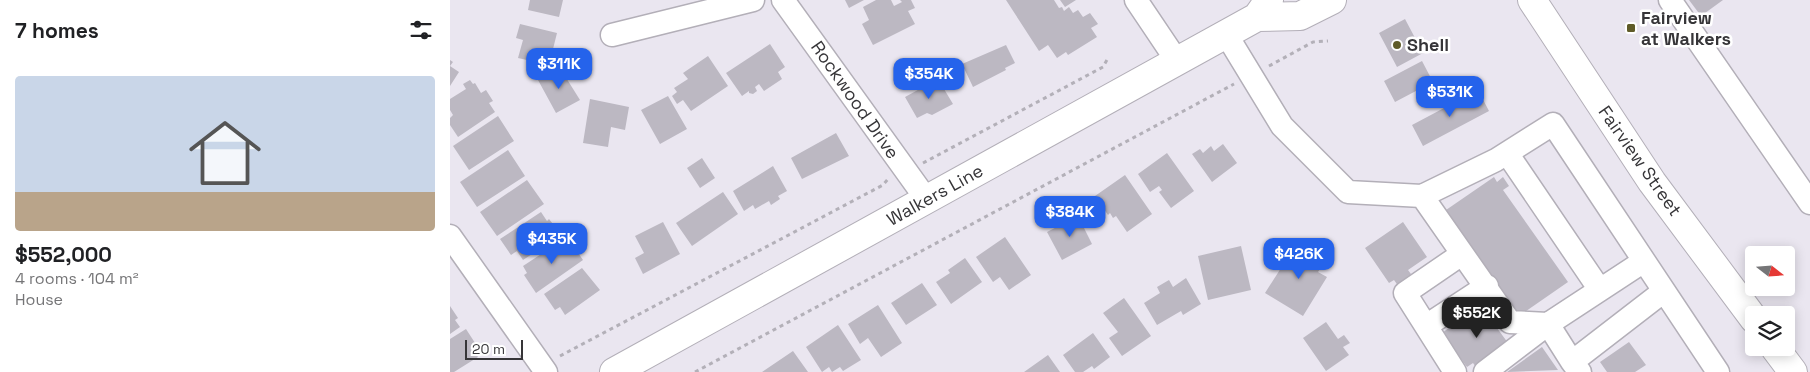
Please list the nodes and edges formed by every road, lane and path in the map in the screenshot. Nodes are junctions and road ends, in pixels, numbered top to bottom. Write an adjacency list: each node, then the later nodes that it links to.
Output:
1 (753, 0): 9 (street)
2 (784, 0): 15 (street, Rockwood Drive)
3 (1136, 0): 12 (street)
4 (1332, 0): 7 (main road, Walkers Line)
5 (1670, 0): 16 (street)
6 (1538, 6): 25 (main road, Fairview Street)
7 (1263, 9): 8 (main road, Walkers Line)
8 (1226, 34): 12 (main road, Walkers Line); 13 (street)
9 (612, 36)
10 (1328, 41): 13 (path)
11 (1108, 58): 15 (path)
12 (1177, 61): 18 (main road, Walkers Line)
13 (1251, 75): 17 (street); 31 (path)
14 (1507, 153): 17 (street); 21 (street); 23 (street)
15 (900, 165): 18 (street, Rockwood Drive); 28 (path)
16 (1807, 193)
17 (1422, 196): 20 (street)
18 (927, 200): 30 (main road, Walkers Line)
19 (450, 236): 28 (street)
20 (1462, 254): 22 (street); 27 (street)
21 (1644, 260): 23 (street); 24 (street)
22 (1487, 286): 26 (street); 27 (street)
23 (1600, 290): 26 (street)
24 (1664, 292): 29 (street); 34 (street)
25 (1745, 307)
26 (1548, 324): 29 (street); 33 (street)
27 (1426, 326): 32 (street)
28 (543, 367)
29 (1576, 367)
30 (614, 372)
31 (695, 372)
32 (1455, 372)
33 (1485, 372)
34 (1718, 372)

